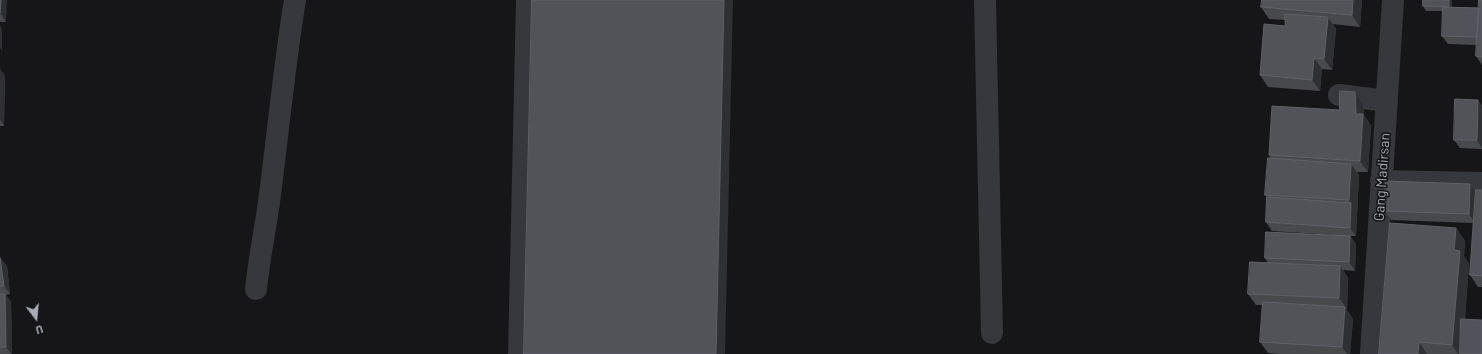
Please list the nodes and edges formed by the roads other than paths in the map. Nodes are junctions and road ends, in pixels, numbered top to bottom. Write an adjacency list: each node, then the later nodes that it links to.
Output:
1 (295, 0): 9 (street)
2 (527, 0): 11 (street)
3 (985, 0): 10 (street)
4 (1393, 0): 6 (street, Gang Madirsan)
5 (1339, 95): 6 (street)
6 (1387, 101): 7 (street, Gang Madirsan)
7 (1381, 181): 8 (street); 12 (street, Gang Madirsan)
8 (1482, 183)
9 (256, 289)
10 (992, 333)
11 (519, 354)
12 (1371, 354)

